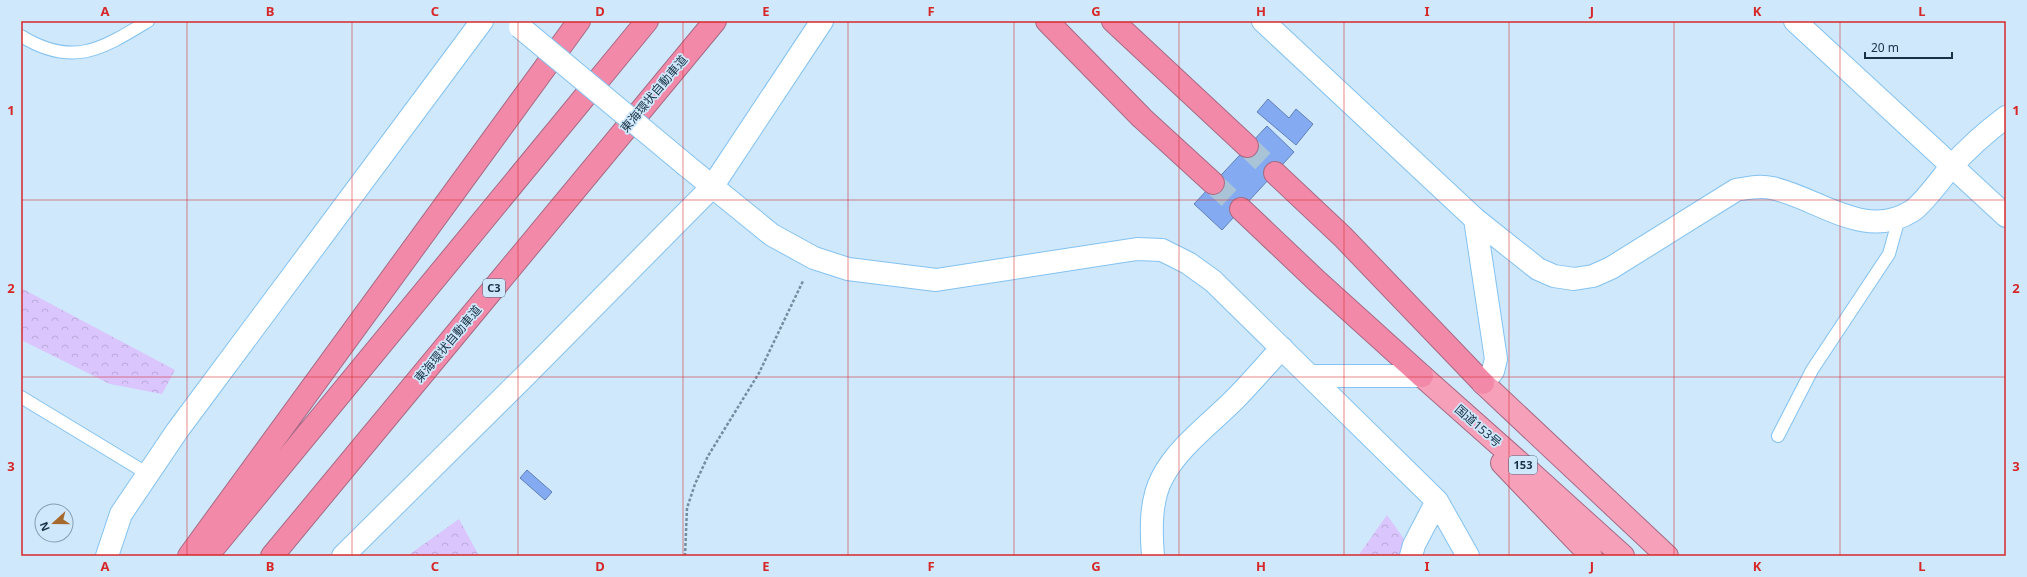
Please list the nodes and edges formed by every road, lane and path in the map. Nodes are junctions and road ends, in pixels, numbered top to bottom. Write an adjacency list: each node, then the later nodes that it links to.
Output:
1 (148, 21): 12 (lane)
2 (482, 21): 30 (street)
3 (579, 21): 33 (highway)
4 (647, 21): 34 (highway)
5 (715, 21): 35 (highway, 東海環状自動車道 / C3)
6 (822, 21): 18 (street)
7 (1047, 21): 17 (highway)
8 (1113, 21): 14 (highway)
9 (1263, 21): 22 (street)
10 (1796, 21): 15 (street)
11 (517, 24): 18 (street, bridge)
12 (21, 36)
13 (2006, 117): 15 (street)
14 (1247, 146)
15 (1952, 166): 20 (street); 21 (street)
16 (1275, 172): 27 (highway)
17 (1213, 182)
18 (712, 187): 23 (street); 36 (street)
19 (1241, 209): 26 (highway)
20 (2006, 216)
21 (1899, 218): 22 (street); 29 (lane)
22 (1475, 219): 27 (street)
23 (814, 258): 24 (street); 37 (path)
24 (1282, 348): 25 (street); 38 (street)
25 (1311, 376): 26 (street); 31 (street)
26 (1422, 376): 41 (highway, 153); 42 (highway, 国道153号 / 153)
27 (1483, 382): 43 (highway, 153)
28 (21, 397): 30 (lane)
29 (1778, 436)
30 (148, 474): 32 (street)
31 (1436, 502): 39 (street); 40 (street)
32 (106, 556)
33 (189, 556)
34 (207, 556)
35 (272, 556)
36 (343, 556)
37 (685, 556)
38 (1153, 556)
39 (1411, 556)
40 (1468, 556)
41 (1591, 556)
42 (1623, 556)
43 (1667, 556)

